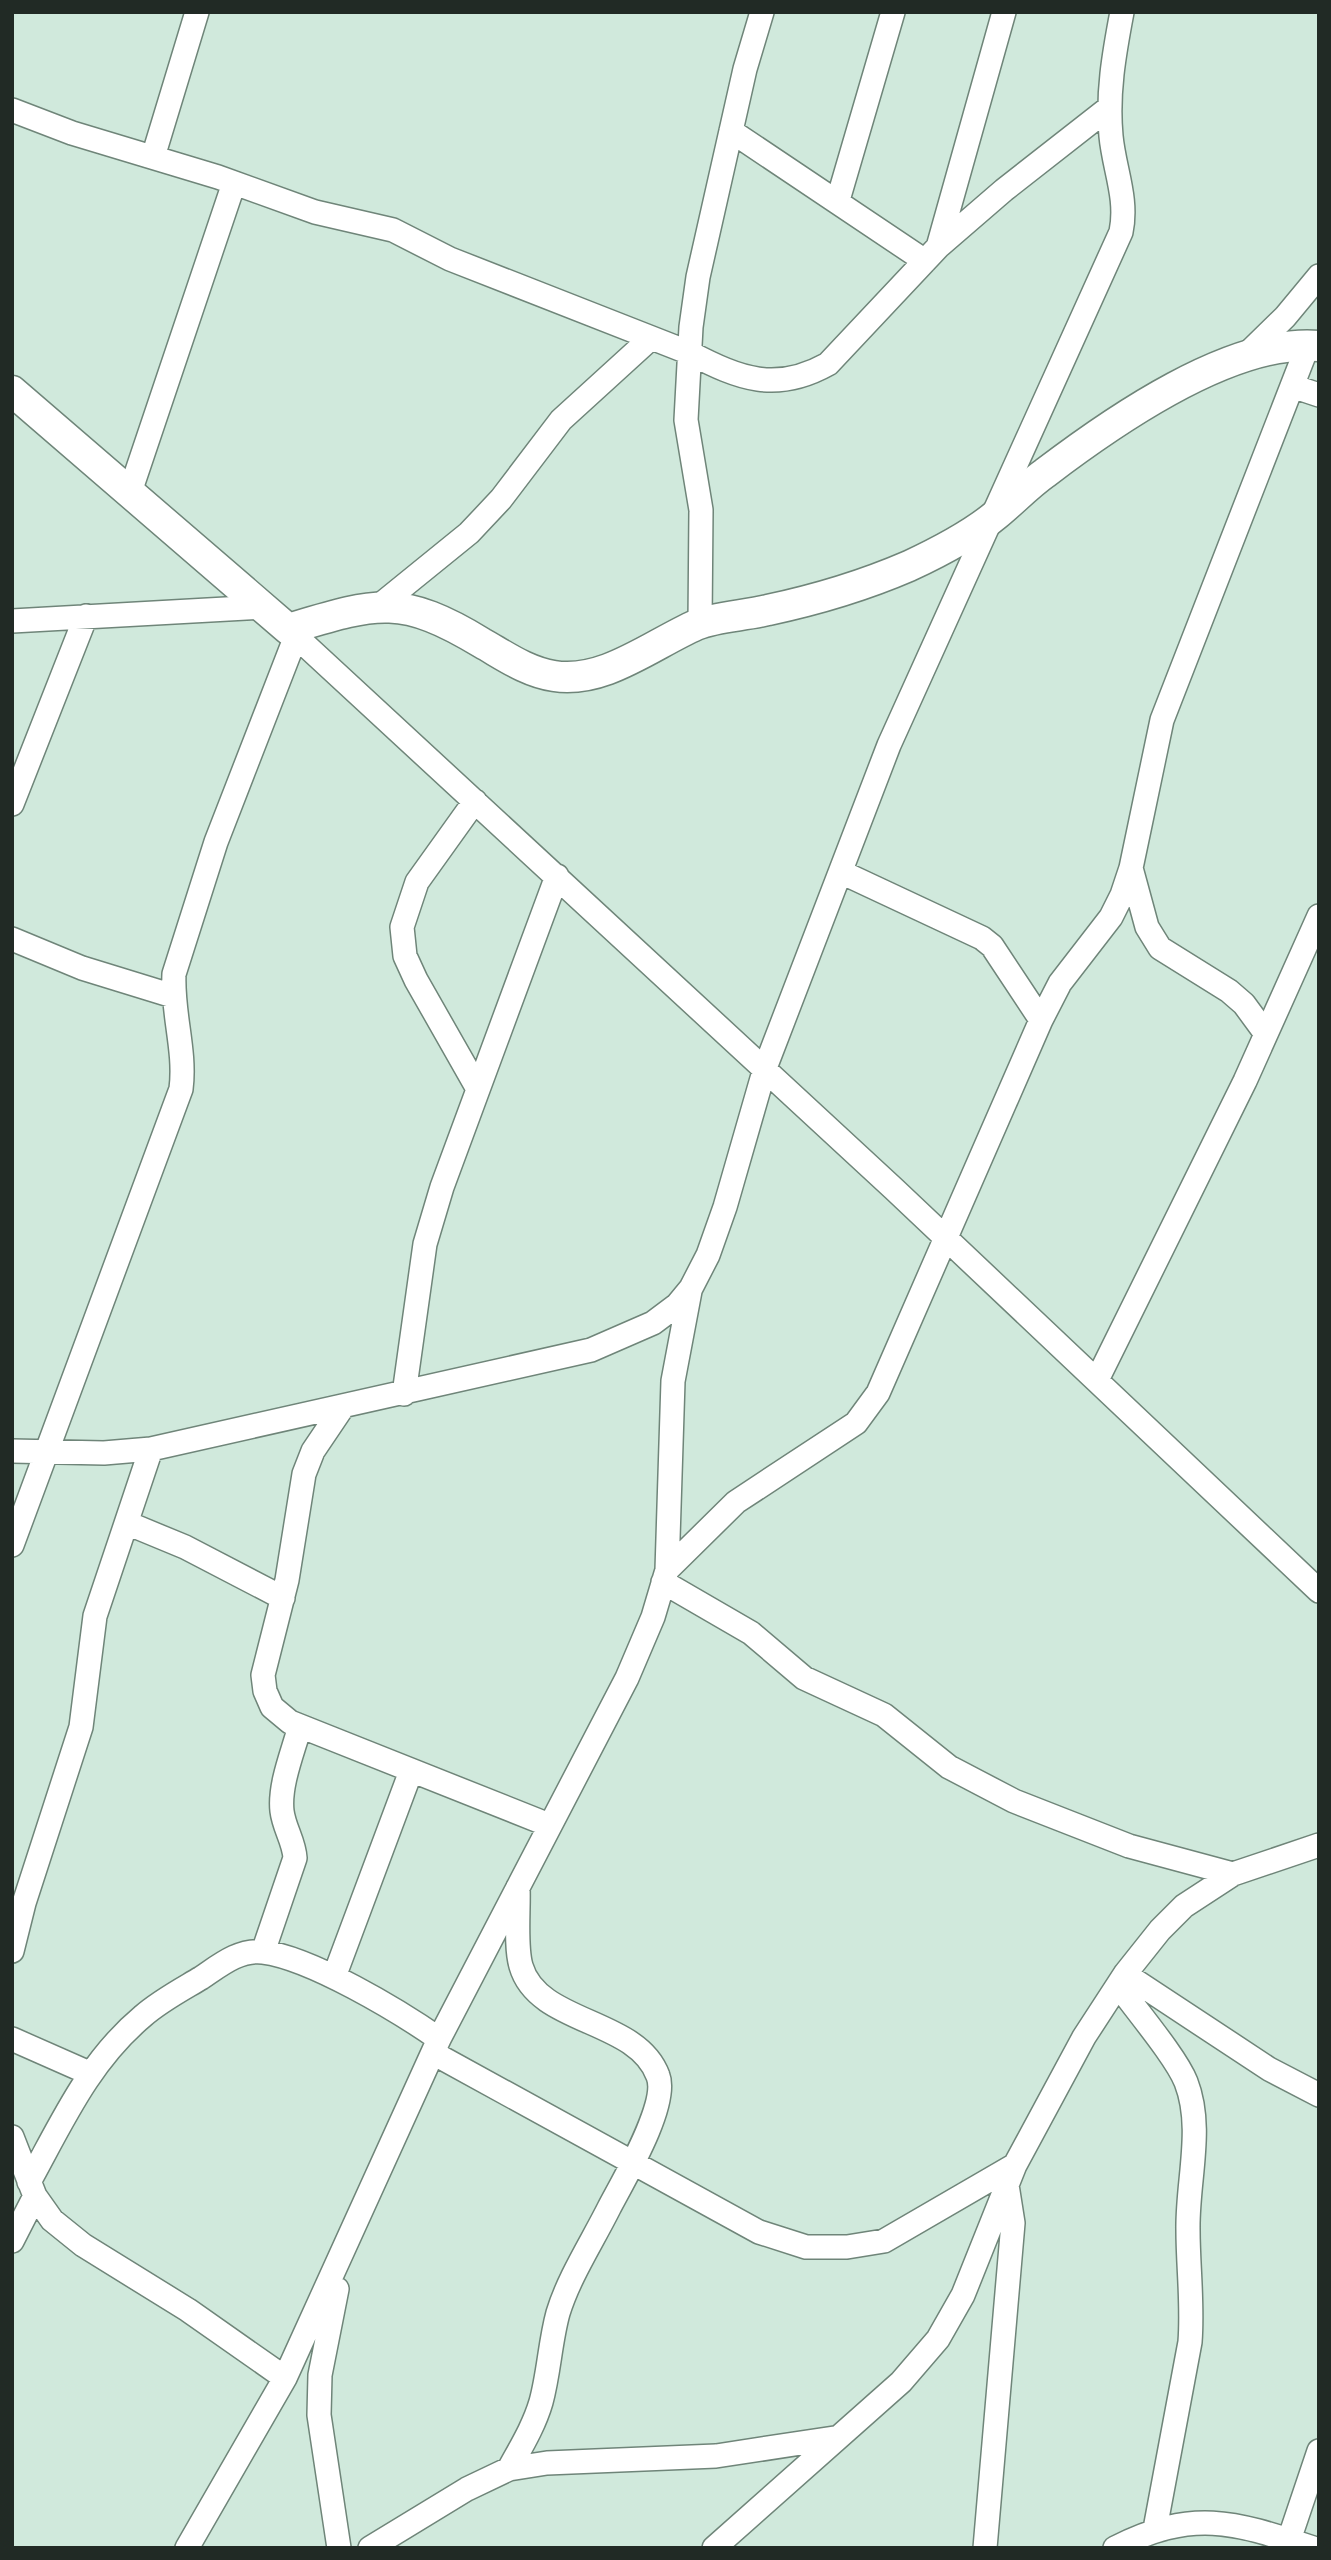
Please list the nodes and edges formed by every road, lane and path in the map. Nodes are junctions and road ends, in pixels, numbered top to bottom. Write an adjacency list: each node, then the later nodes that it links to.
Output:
1 (197, 12): 9 (street)
2 (762, 12): 8 (street)
3 (893, 12): 11 (street)
4 (1004, 12): 12 (street)
5 (1122, 12): 6 (street)
6 (1110, 107): 12 (street); 22 (street)
7 (12, 110): 9 (street)
8 (731, 131): 11 (street); 16 (street)
9 (153, 157): 10 (street)
10 (234, 183): 14 (street); 21 (street)
11 (838, 200): 12 (street)
12 (932, 254): 16 (street)
13 (1319, 276): 17 (street)
14 (651, 338): 16 (street); 23 (street)
15 (1314, 345): 17 (street); 18 (street)
16 (690, 353): 27 (street)
17 (1244, 357): 22 (street)
18 (1292, 386): 20 (street); 31 (street)
19 (12, 391): 21 (street)
20 (1319, 395)
21 (130, 492): 24 (street)
22 (996, 515): 27 (street); 32 (street)
23 (379, 606): 27 (street); 28 (street)
24 (263, 607): 25 (street); 28 (street)
25 (86, 616): 26 (street); 30 (street)
26 (12, 621)
27 (699, 624)
28 (292, 633): 29 (street); 36 (street)
29 (475, 801): 33 (street); 40 (street)
30 (12, 804)
31 (1131, 867): 37 (street); 38 (street)
32 (841, 872): 37 (street); 39 (street)
33 (557, 876): 39 (street); 40 (street)
34 (1319, 916): 38 (street)
35 (12, 939): 36 (street)
36 (173, 996): 48 (street)
37 (1041, 1020): 41 (street)
38 (1266, 1034): 43 (street)
39 (765, 1068): 41 (street); 42 (street)
40 (478, 1089): 44 (street)
41 (945, 1237): 43 (street); 51 (street)
42 (691, 1288): 44 (street); 51 (street)
43 (1097, 1380): 52 (street)
44 (404, 1394): 45 (street)
45 (342, 1408): 46 (street); 53 (street)
46 (151, 1449): 48 (street); 49 (street)
47 (12, 1451): 48 (street)
48 (49, 1453): 50 (street)
49 (127, 1523): 53 (street); 60 (street)
50 (12, 1545)
51 (665, 1576): 56 (street); 58 (street)
52 (1319, 1591)
53 (284, 1598): 54 (street)
54 (300, 1726): 55 (street); 61 (street)
55 (411, 1770): 56 (street); 62 (street)
56 (550, 1825): 59 (street)
57 (1319, 1845): 58 (street)
58 (1233, 1874): 63 (street)
59 (518, 1883): 65 (street); 69 (street)
60 (12, 1951)
61 (263, 1952): 62 (street); 66 (street)
62 (334, 1977): 65 (street)
63 (1122, 1980): 67 (street); 70 (street); 78 (street)
64 (12, 2039): 66 (street)
65 (436, 2046): 69 (street); 73 (street)
66 (89, 2073): 71 (street)
67 (1319, 2095)
68 (12, 2137): 71 (street)
69 (632, 2162): 70 (street); 77 (street)
70 (1011, 2175): 75 (street); 84 (street)
71 (32, 2189): 72 (street); 74 (street)
72 (12, 2241)
73 (344, 2255): 74 (street); 81 (street)
74 (285, 2378): 80 (street)
75 (834, 2438): 77 (street); 83 (street)
76 (1319, 2451): 79 (street)
77 (509, 2469): 82 (street)
78 (1155, 2529): 79 (street); 85 (street)
79 (1289, 2540): 86 (street)
80 (187, 2548)
81 (339, 2548)
82 (370, 2548)
83 (713, 2548)
84 (985, 2548)
85 (1115, 2548)
86 (1313, 2548)

